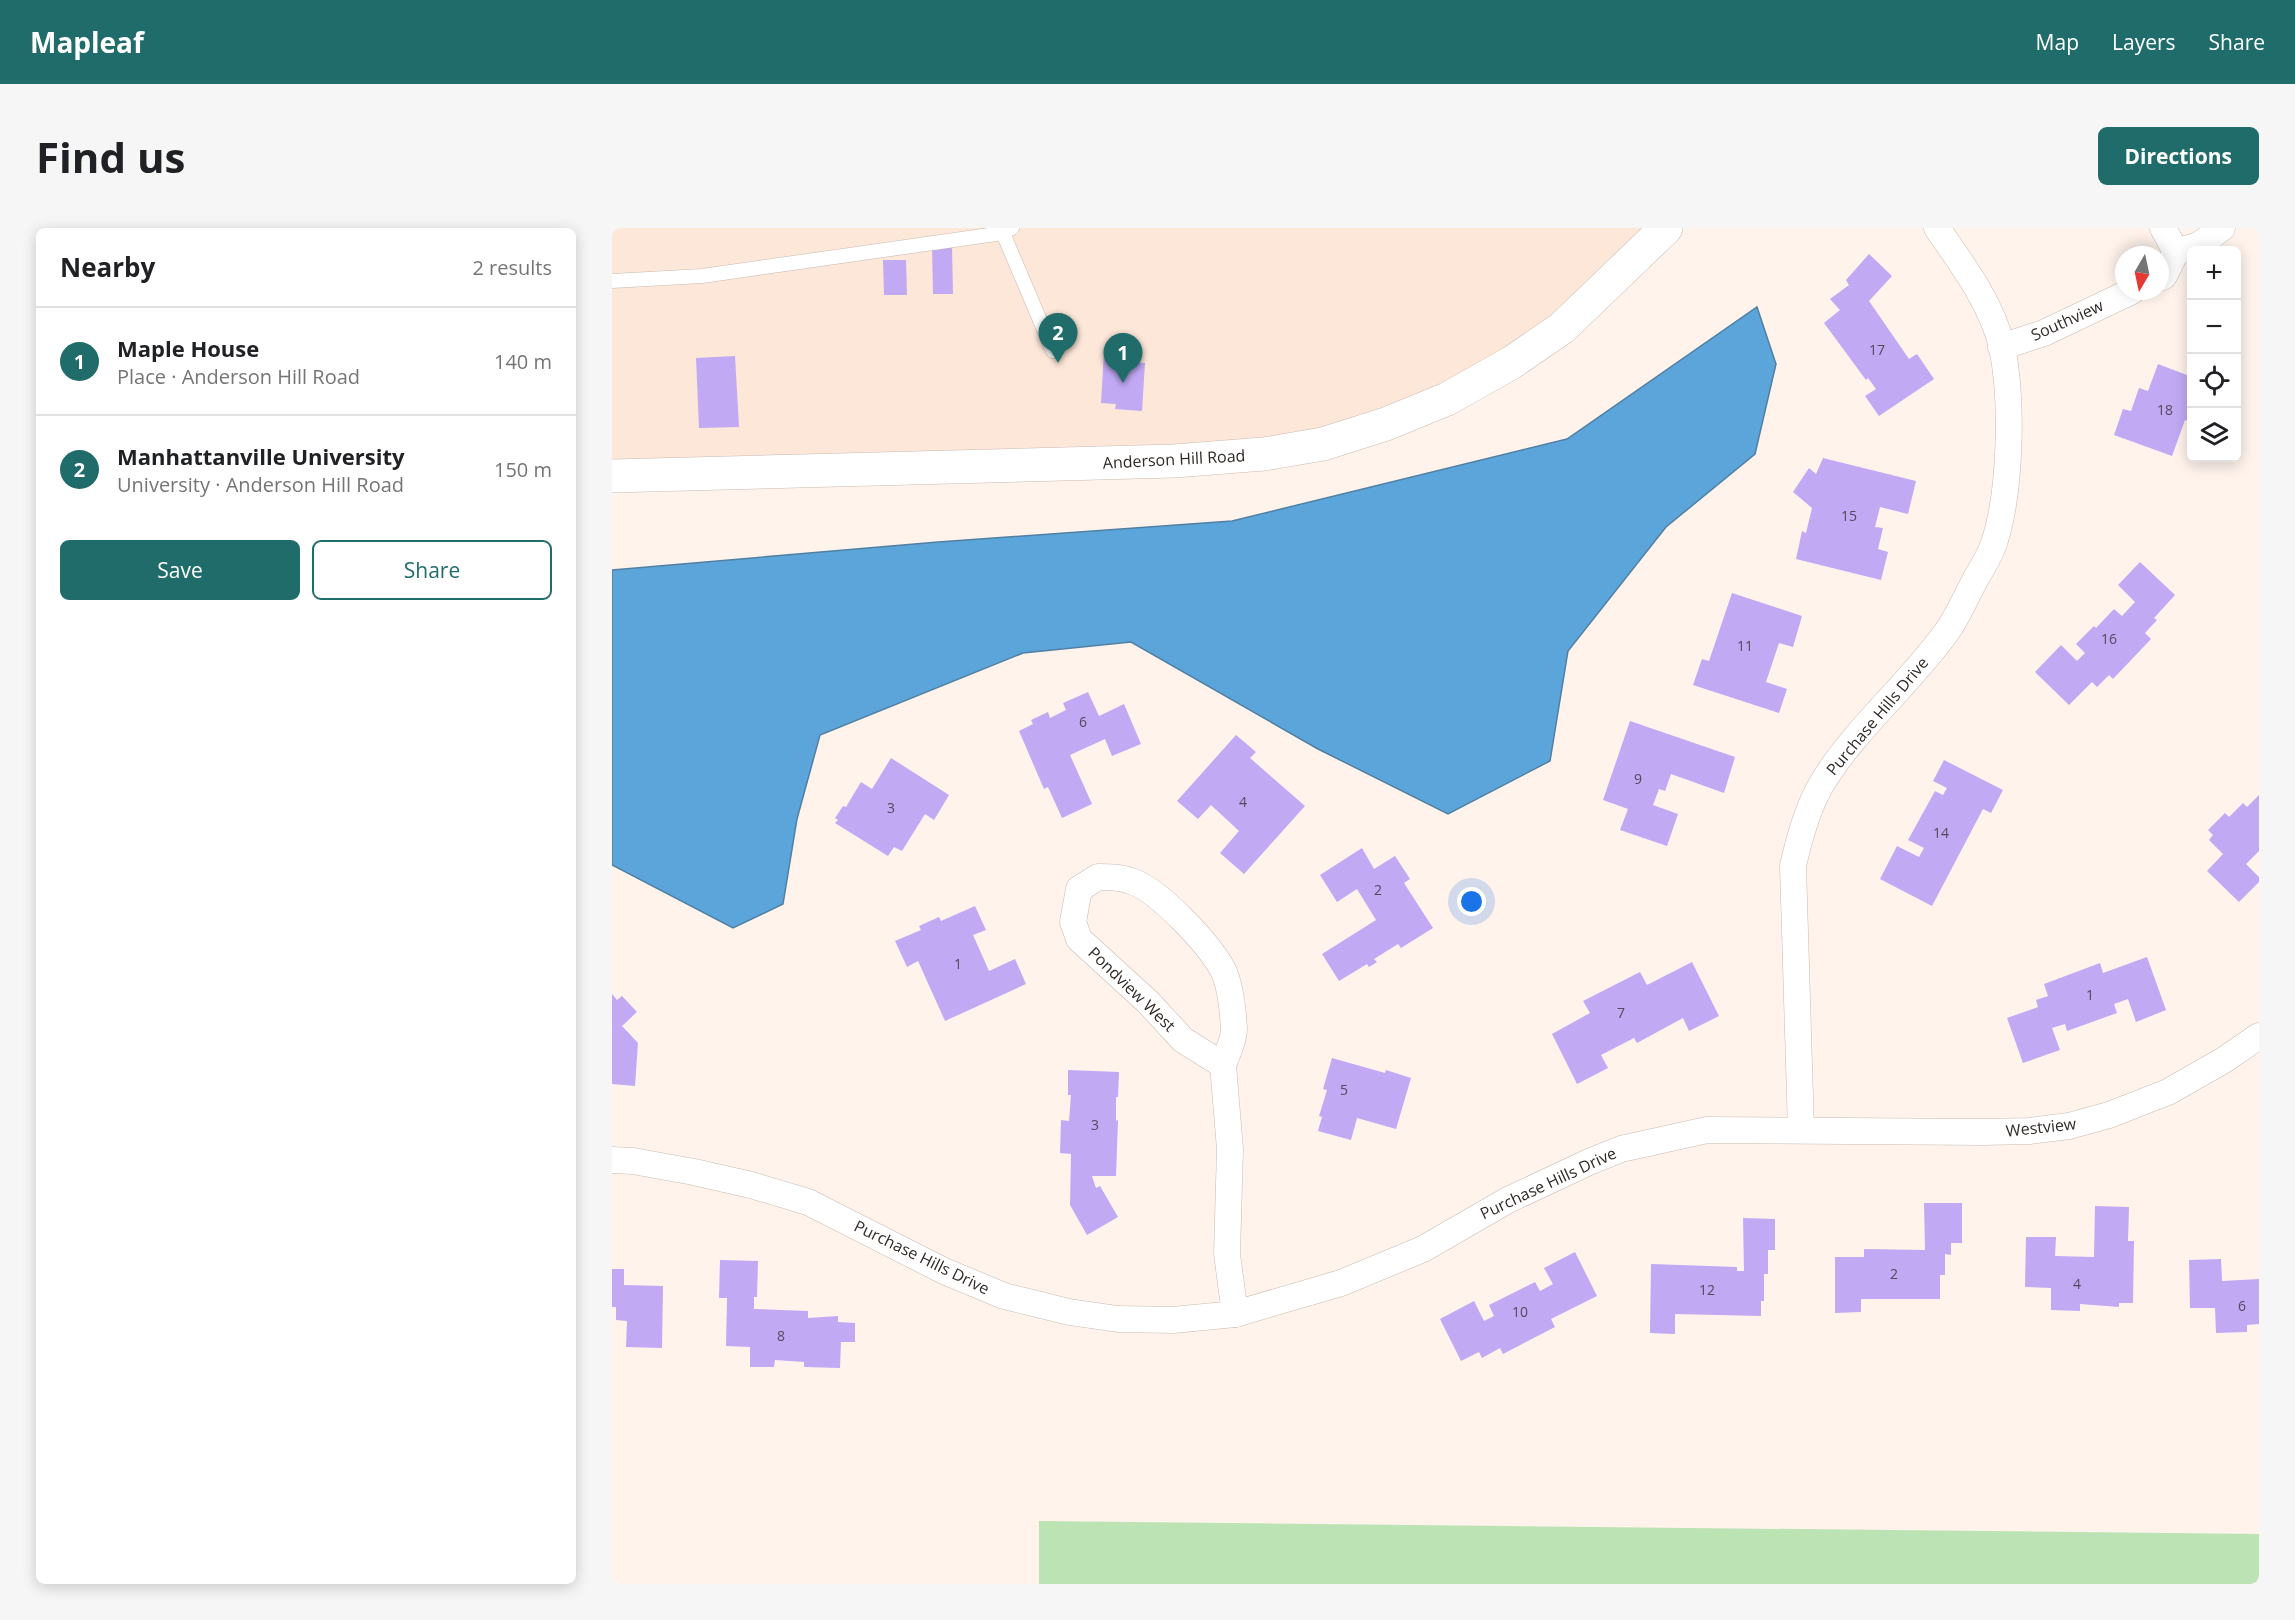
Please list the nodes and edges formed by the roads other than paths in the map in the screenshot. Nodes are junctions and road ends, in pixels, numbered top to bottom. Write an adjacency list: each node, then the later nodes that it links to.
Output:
1 (1666, 228): 12 (main road, Anderson Hill Road)
2 (1937, 228): 10 (street, Purchase Hills Drive)
3 (2163, 228): 6 (street)
4 (2222, 228): 6 (street)
5 (1007, 230): 8 (lane); 11 (lane)
6 (2176, 252): 7 (street)
7 (2169, 266)
8 (612, 281)
9 (2115, 299): 10 (street, Southview)
10 (2001, 347): 15 (street, Purchase Hills Drive)
11 (1053, 351)
12 (612, 476)
13 (2259, 1036): 15 (street, Westview)
14 (1223, 1065): 14 (street, Pondview West); 17 (street, Pondview West)
15 (1801, 1130): 17 (street, Purchase Hills Drive)
16 (612, 1161): 17 (street, Purchase Hills Drive)
17 (1235, 1314)

